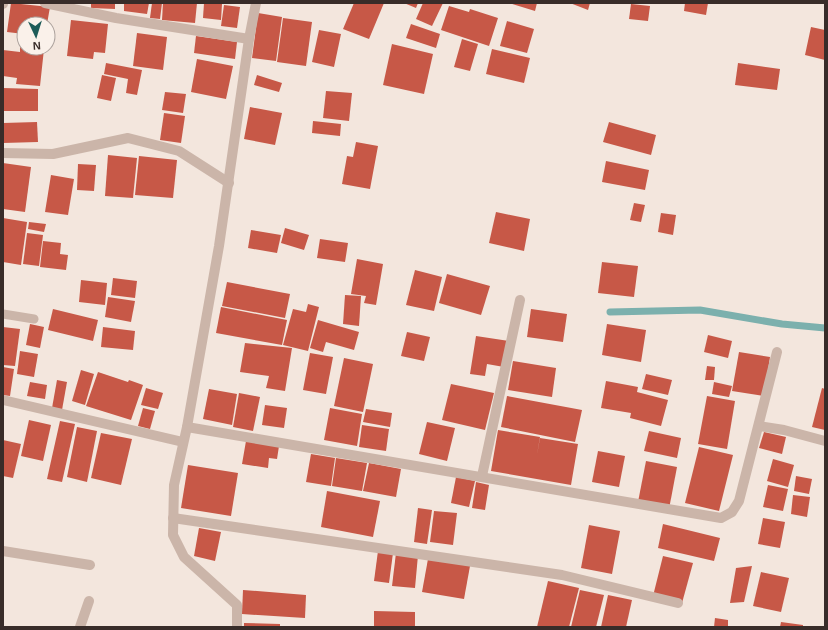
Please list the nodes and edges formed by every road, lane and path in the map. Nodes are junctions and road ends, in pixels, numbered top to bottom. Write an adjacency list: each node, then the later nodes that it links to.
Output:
1 (45, 3): 3 (street)
2 (256, 3): 3 (street)
3 (249, 39): 5 (street)
4 (3, 153): 5 (street)
5 (229, 183): 12 (street)
6 (520, 300): 15 (street)
7 (3, 314): 8 (lane)
8 (34, 319)
9 (777, 352): 11 (street)
10 (3, 400): 14 (street)
11 (759, 426): 13 (street); 15 (street)
12 (187, 427): 14 (street); 15 (street)
13 (825, 440)
14 (184, 442): 16 (street)
15 (482, 476)
16 (173, 518): 20 (street); 22 (street)
17 (3, 551): 18 (street)
18 (90, 565)
19 (89, 601): 21 (street)
20 (678, 603)
21 (80, 627)
22 (237, 627)

